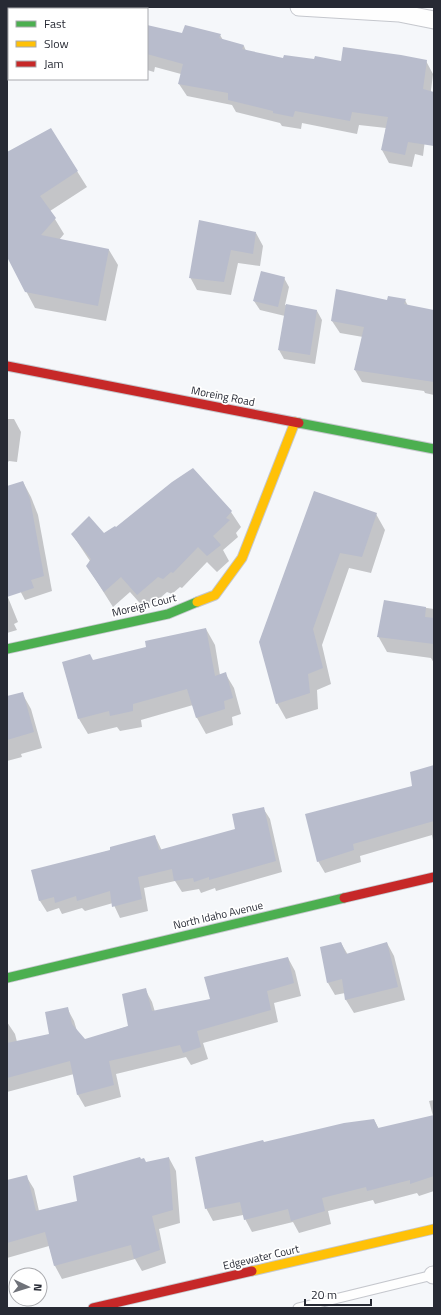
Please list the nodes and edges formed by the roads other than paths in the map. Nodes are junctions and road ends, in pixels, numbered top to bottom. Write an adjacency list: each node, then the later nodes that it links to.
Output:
1 (299, 7): 2 (street)
2 (357, 9): 3 (street)
3 (434, 20)
4 (7, 366): 5 (street, Moreing Road)
5 (295, 422): 6 (street, Moreing Road); 7 (street, Moreigh Court)
6 (434, 449)
7 (7, 649)
8 (434, 877): 9 (street, North Idaho Avenue)
9 (7, 978)
10 (434, 1229): 12 (street, Edgewater Court)
11 (434, 1276): 13 (lane)
12 (93, 1308)
13 (298, 1308)

